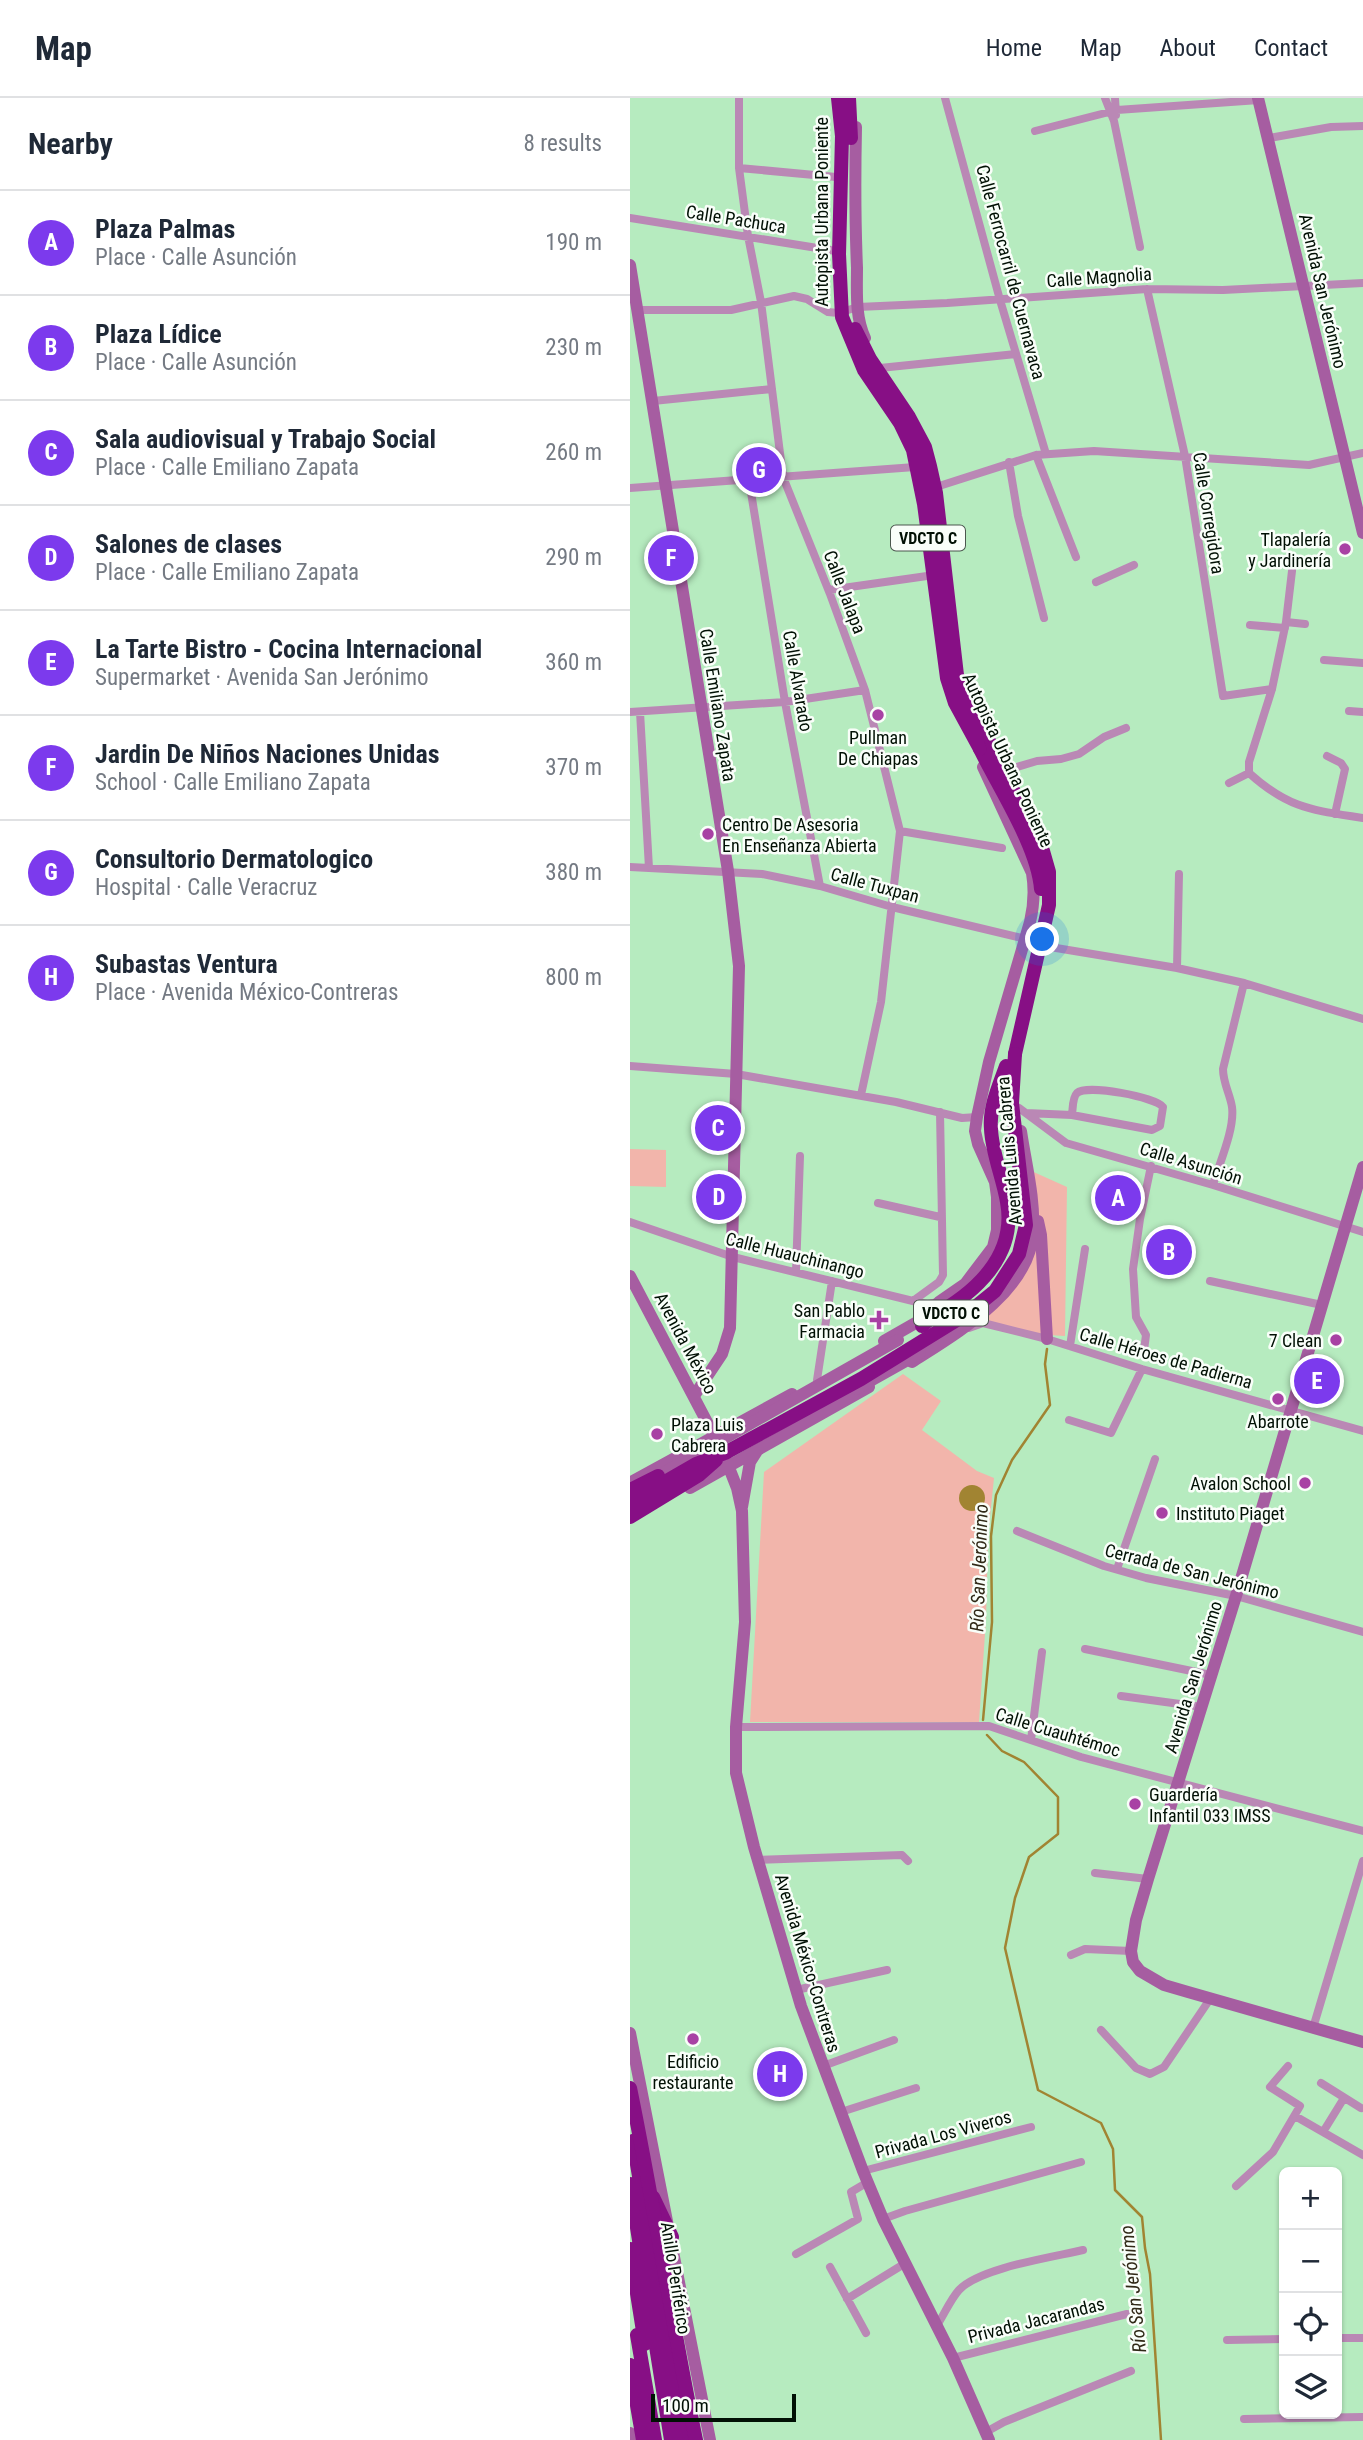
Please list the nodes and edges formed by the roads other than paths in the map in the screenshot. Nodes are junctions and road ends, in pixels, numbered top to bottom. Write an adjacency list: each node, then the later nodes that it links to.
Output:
1 (739, 98): 16 (street, Calle Jalapa)
2 (832, 98): 14 (main road, Avenida Luis Cabrera)
3 (838, 98): 92 (highway, Autopista Urbana Poniente / VDCTO C, bridge)
4 (849, 98): 134 (highway, Autopista Urbana Poniente / VDCTO C, bridge)
5 (855, 98): 15 (main road, Avenida Luis Cabrera)
6 (945, 98): 26 (street, Calle Ferrocarril de Cuernavaca)
7 (1105, 98): 10 (street)
8 (1115, 98): 10 (street)
9 (1259, 99): 10 (street); 13 (main road, Avenida San Jerónimo)
10 (1113, 112): 12 (street); 20 (street)
11 (1363, 126): 13 (street)
12 (1035, 131)
13 (1269, 138): 24 (main road, Avenida San Jerónimo)
14 (837, 142): 15 (main road); 17 (main road, Avenida Luis Cabrera)
15 (855, 144): 28 (main road, Avenida Luis Cabrera)
16 (739, 168): 17 (street); 19 (street, Calle Jalapa)
17 (836, 177): 21 (main road, Avenida Luis Cabrera)
18 (630, 218): 19 (street, Calle Pachuca)
19 (748, 236): 21 (street, Calle Pachuca); 27 (street, Calle Jalapa)
20 (1140, 247)
21 (836, 251): 30 (main road, Avenida Luis Cabrera)
22 (630, 268): 29 (main road, Calle Emiliano Zapata)
23 (1363, 283): 24 (street, Calle Magnolia)
24 (1304, 285): 25 (street, Calle Magnolia); 41 (main road, Avenida San Jerónimo)
25 (1147, 289): 26 (street, Calle Magnolia); 40 (street, Calle Corregidora)
26 (1000, 300): 28 (street, Calle Magnolia); 31 (street, Calle Ferrocarril de Cuernavaca)
27 (761, 302): 29 (street); 30 (street); 33 (street, Calle Jalapa)
28 (858, 307): 30 (street, Calle Magnolia); 32 (main road, Avenida Luis Cabrera)
29 (637, 310): 35 (main road, Calle Emiliano Zapata)
30 (838, 313): 34 (main road); 37 (main road, Avenida Luis Cabrera)
31 (1016, 354): 32 (street); 39 (street, Calle Ferrocarril de Cuernavaca)
32 (880, 368): 34 (main road, Avenida Luis Cabrera)
33 (772, 389): 35 (street); 44 (street, Calle Jalapa)
34 (895, 392): 36 (main road, Avenida Luis Cabrera)
35 (653, 401): 46 (main road, Calle Emiliano Zapata)
36 (905, 407): 37 (main road); 47 (main road, Avenida Luis Cabrera)
37 (891, 417): 43 (main road, Avenida Luis Cabrera)
38 (1363, 453): 41 (street)
39 (1041, 454): 40 (street); 42 (street); 50 (street, Calle Ferrocarril de Cuernavaca)
40 (1185, 456): 41 (street); 62 (street, Calle Corregidora)
41 (1345, 458): 49 (main road, Avenida San Jerónimo)
42 (1009, 462): 47 (street); 56 (street)
43 (915, 467): 44 (street); 53 (main road, Avenida Luis Cabrera)
44 (783, 477): 45 (street); 55 (street, Calle Jalapa)
45 (749, 480): 46 (street); 64 (street, Calle Alvarado)
46 (667, 486): 48 (street); 65 (main road, Calle Emiliano Zapata)
47 (936, 487): 72 (main road, Avenida Luis Cabrera)
48 (630, 488)
49 (1363, 533)
50 (1076, 557)
51 (1134, 565): 54 (street)
52 (1292, 571): 59 (street)
53 (927, 576): 55 (street); 85 (main road, Avenida Luis Cabrera)
54 (1096, 582)
55 (829, 590): 63 (street, Calle Jalapa)
56 (1044, 618)
57 (1305, 624): 59 (street)
58 (1250, 625): 59 (street)
59 (1286, 625): 62 (street)
60 (1324, 660): 61 (street)
61 (1363, 663)
62 (1272, 689): 73 (street)
63 (865, 690): 64 (street); 77 (street, Calle Jalapa)
64 (785, 702): 65 (street); 83 (street, Calle Alvarado)
65 (700, 708): 68 (street); 81 (main road, Calle Emiliano Zapata)
66 (1349, 711): 69 (street)
67 (630, 712): 68 (street)
68 (640, 712): 80 (street)
69 (1363, 712)
70 (1126, 728): 72 (street)
71 (1327, 756): 75 (street)
72 (1007, 770): 86 (main road, Avenida Luis Cabrera)
73 (1249, 773): 74 (street); 75 (street)
74 (1229, 783)
75 (1335, 814): 76 (street)
76 (1363, 818)
77 (900, 831): 78 (street); 84 (street, Calle Jalapa)
78 (1002, 848)
79 (630, 867): 80 (street, Calle Tuxpan)
80 (649, 868): 81 (street, Calle Tuxpan)
81 (728, 871): 83 (street, Calle Tuxpan); 93 (main road, Calle Emiliano Zapata)
82 (1179, 874): 87 (street)
83 (820, 886): 84 (street, Calle Tuxpan)
84 (892, 907): 85 (street, Calle Tuxpan); 94 (street, Calle Jalapa)
85 (1026, 939): 90 (main road, Avenida Luis Cabrera)
86 (1044, 946): 87 (street); 92 (main road, Avenida Luis Cabrera)
87 (1177, 968): 88 (street)
88 (1244, 983): 89 (street); 103 (street)
89 (1363, 1019)
90 (989, 1062): 92 (main road); 98 (main road, Avenida Luis Cabrera)
91 (630, 1066): 93 (street)
92 (1012, 1066): 95 (main road, Avenida Luis Cabrera); 119 (highway, bridge); 137 (highway, Autopista Urbana Poniente / VDCTO C, bridge)
93 (736, 1074): 94 (street); 111 (main road, Calle Emiliano Zapata)
94 (861, 1095): 96 (street)
95 (1022, 1110): 97 (street); 101 (street, Calle Asunción); 104 (main road, Avenida Luis Cabrera)
96 (940, 1112): 98 (street); 106 (street)
97 (1070, 1115): 97 (street)
98 (977, 1116): 99 (main road, Avenida Luis Cabrera)
99 (975, 1131): 119 (main road, Avenida Luis Cabrera); 119 (main road, Avenida Luis Cabrera)
100 (800, 1156): 112 (street)
101 (1151, 1166): 103 (street, Calle Asunción); 123 (street)
102 (1363, 1167): 108 (main road, Avenida San Jerónimo)
103 (1213, 1185): 108 (street, Calle Asunción)
104 (1031, 1196): 116 (main road, Avenida Luis Cabrera); 121 (main road)
105 (878, 1203): 106 (street)
106 (940, 1217): 117 (street)
107 (630, 1222): 111 (street, Calle Huauchinango)
108 (1345, 1227): 109 (street, Calle Asunción); 118 (main road, Avenida San Jerónimo)
109 (1363, 1232)
110 (1085, 1249): 122 (street)
111 (733, 1257): 112 (street, Calle Huauchinango); 126 (main road, Calle Emiliano Zapata)
112 (796, 1272): 114 (street, Calle Huauchinango)
113 (630, 1276): 126 (main road, Avenida México)
114 (832, 1281): 117 (street, Calle Huauchinango); 125 (street)
115 (1210, 1281): 118 (street)
116 (1010, 1286): 120 (main road, Avenida Luis Cabrera); 139 (main road, bridge)
117 (913, 1301): 119 (street, Calle Huauchinango)
118 (1322, 1306): 128 (main road, Avenida San Jerónimo)
119 (927, 1318): 125 (main road, Avenida Luis Cabrera); 137 (main road, Avenida Luis Cabrera, bridge)
120 (960, 1331): 121 (street, Calle Héroes de Padierna); 130 (main road, Avenida Luis Cabrera)
121 (1047, 1339): 122 (street, Calle Héroes de Padierna)
122 (1070, 1346): 124 (street, Calle Héroes de Padierna)
123 (1144, 1350)
124 (1142, 1369): 128 (street, Calle Héroes de Padierna); 129 (street)
125 (817, 1380): 127 (main road, Avenida Luis Cabrera)
126 (694, 1396): 132 (main road, Avenida México)
127 (782, 1399): 130 (main road); 132 (main road, Avenida Luis Cabrera)
128 (1290, 1411): 131 (street, Calle Héroes de Padierna); 145 (main road, Avenida San Jerónimo)
129 (1069, 1420)
130 (792, 1431): 133 (main road, Avenida Luis Cabrera)
131 (1363, 1431)
132 (714, 1436): 134 (main road, Avenida México); 136 (main road, Avenida Luis Cabrera)
133 (761, 1447): 134 (main road, Avenida Luis Cabrera); 140 (main road)
134 (727, 1459): 138 (highway, bridge); 140 (main road, Avenida México-Contreras); 141 (highway, bridge); 142 (main road, Avenida Luis Cabrera)
135 (1154, 1459): 144 (street)
136 (630, 1483)
137 (630, 1492)
138 (630, 1502)
139 (630, 1510)
140 (742, 1511): 152 (main road, Avenida México-Contreras)
141 (630, 1517)
142 (630, 1525)
143 (1017, 1531): 144 (street, Cerrada de San Jerónimo)
144 (1117, 1569): 145 (street, Cerrada de San Jerónimo)
145 (1236, 1596): 146 (street, Cerrada de San Jerónimo); 149 (main road, Avenida San Jerónimo)
146 (1363, 1632)
147 (1085, 1649): 149 (street)
148 (1042, 1652): 153 (street)
149 (1211, 1675): 151 (main road, Avenida San Jerónimo)
150 (1121, 1696): 151 (street)
151 (1202, 1707): 154 (main road, Avenida San Jerónimo)
152 (736, 1727): 153 (street, Calle Cuauhtémoc); 156 (main road, Avenida México-Contreras)
153 (1031, 1740): 154 (street, Calle Cuauhtémoc)
154 (1179, 1783): 155 (street, Calle Cuauhtémoc); 160 (main road, Avenida San Jerónimo)
155 (1363, 1831)
156 (758, 1860): 157 (street); 164 (main road, Avenida México-Contreras)
157 (908, 1861)
158 (1363, 1861): 166 (street)
159 (1095, 1873): 160 (street)
160 (1148, 1879): 161 (main road, Avenida San Jerónimo)
161 (1131, 1951): 162 (street); 165 (main road)
162 (1071, 1955)
163 (887, 1970): 164 (street)
164 (796, 1990): 171 (main road, Avenida México-Contreras)
165 (1210, 1999): 166 (main road); 167 (street)
166 (1313, 2028): 170 (main road)
167 (1101, 2030)
168 (630, 2033): 190 (main road)
169 (894, 2040): 171 (street)
170 (1363, 2042)
171 (822, 2066): 178 (main road, Avenida México-Contreras)
172 (1289, 2066): 179 (street)
173 (1321, 2084): 176 (street)
174 (630, 2088): 220 (highway, bridge)
175 (916, 2088): 178 (street)
176 (1344, 2098): 177 (street); 182 (street)
177 (1361, 2108)
178 (841, 2112): 186 (main road, Avenida México-Contreras)
179 (1295, 2116): 182 (street); 188 (street)
180 (630, 2122): 185 (highway, Anillo Periférico)
181 (1031, 2127): 186 (street, Privada Los Viveros)
182 (1323, 2132): 183 (street)
183 (1363, 2155)
184 (1081, 2162): 189 (street)
185 (638, 2164): 190 (highway); 219 (highway, Anillo Periférico)
186 (866, 2177): 189 (main road, Avenida México-Contreras); 193 (street)
187 (630, 2184): 218 (highway)
188 (1236, 2186)
189 (883, 2219): 194 (main road, Avenida México-Contreras)
190 (672, 2237): 221 (main road)
191 (630, 2249): 217 (highway)
192 (1083, 2250): 199 (street)
193 (796, 2255)
194 (904, 2264): 197 (street); 199 (main road, Avenida México-Contreras)
195 (830, 2267): 197 (street)
196 (630, 2292): 209 (highway)
197 (848, 2299): 200 (street)
198 (1127, 2314): 206 (street, Privada Jacarandas)
199 (936, 2327): 206 (main road, Avenida México-Contreras)
200 (866, 2333)
201 (1342, 2338): 202 (street)
202 (1363, 2338)
203 (1279, 2339): 204 (street)
204 (1227, 2340)
205 (630, 2341): 209 (highway)
206 (953, 2358): 213 (main road, Avenida México-Contreras)
207 (630, 2365): 215 (highway)
208 (1131, 2371): 213 (street)
209 (645, 2381): 216 (highway)
210 (1363, 2417): 211 (street)
211 (1244, 2419)
212 (630, 2433): 214 (main road)
213 (987, 2436)
214 (631, 2440)
215 (643, 2440)
216 (655, 2440)
217 (662, 2440)
218 (671, 2440)
219 (684, 2440)
220 (696, 2440)
221 (710, 2440)

